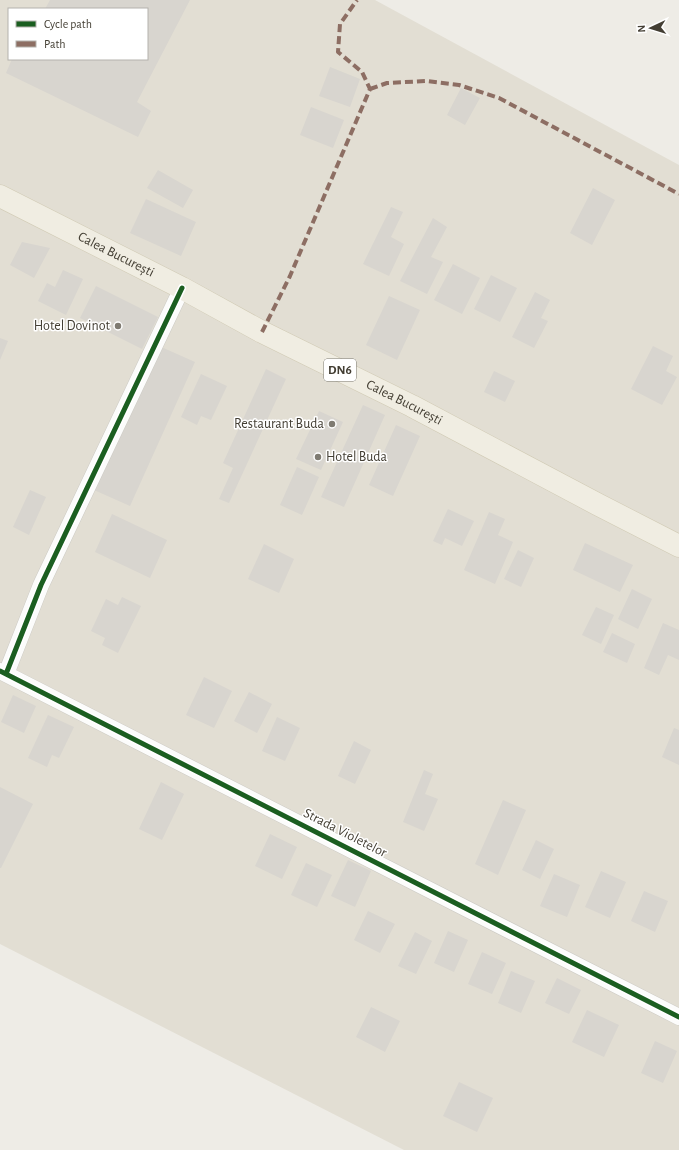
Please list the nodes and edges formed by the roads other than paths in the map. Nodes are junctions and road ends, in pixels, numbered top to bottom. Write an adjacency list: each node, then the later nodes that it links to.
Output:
1 (0, 196): 2 (main road, Calea București / DN6)
2 (182, 288): 3 (main road, Calea București / DN6); 4 (street)
3 (679, 546)
4 (3, 672): 5 (street, Strada Violetelor)
5 (679, 1017)

